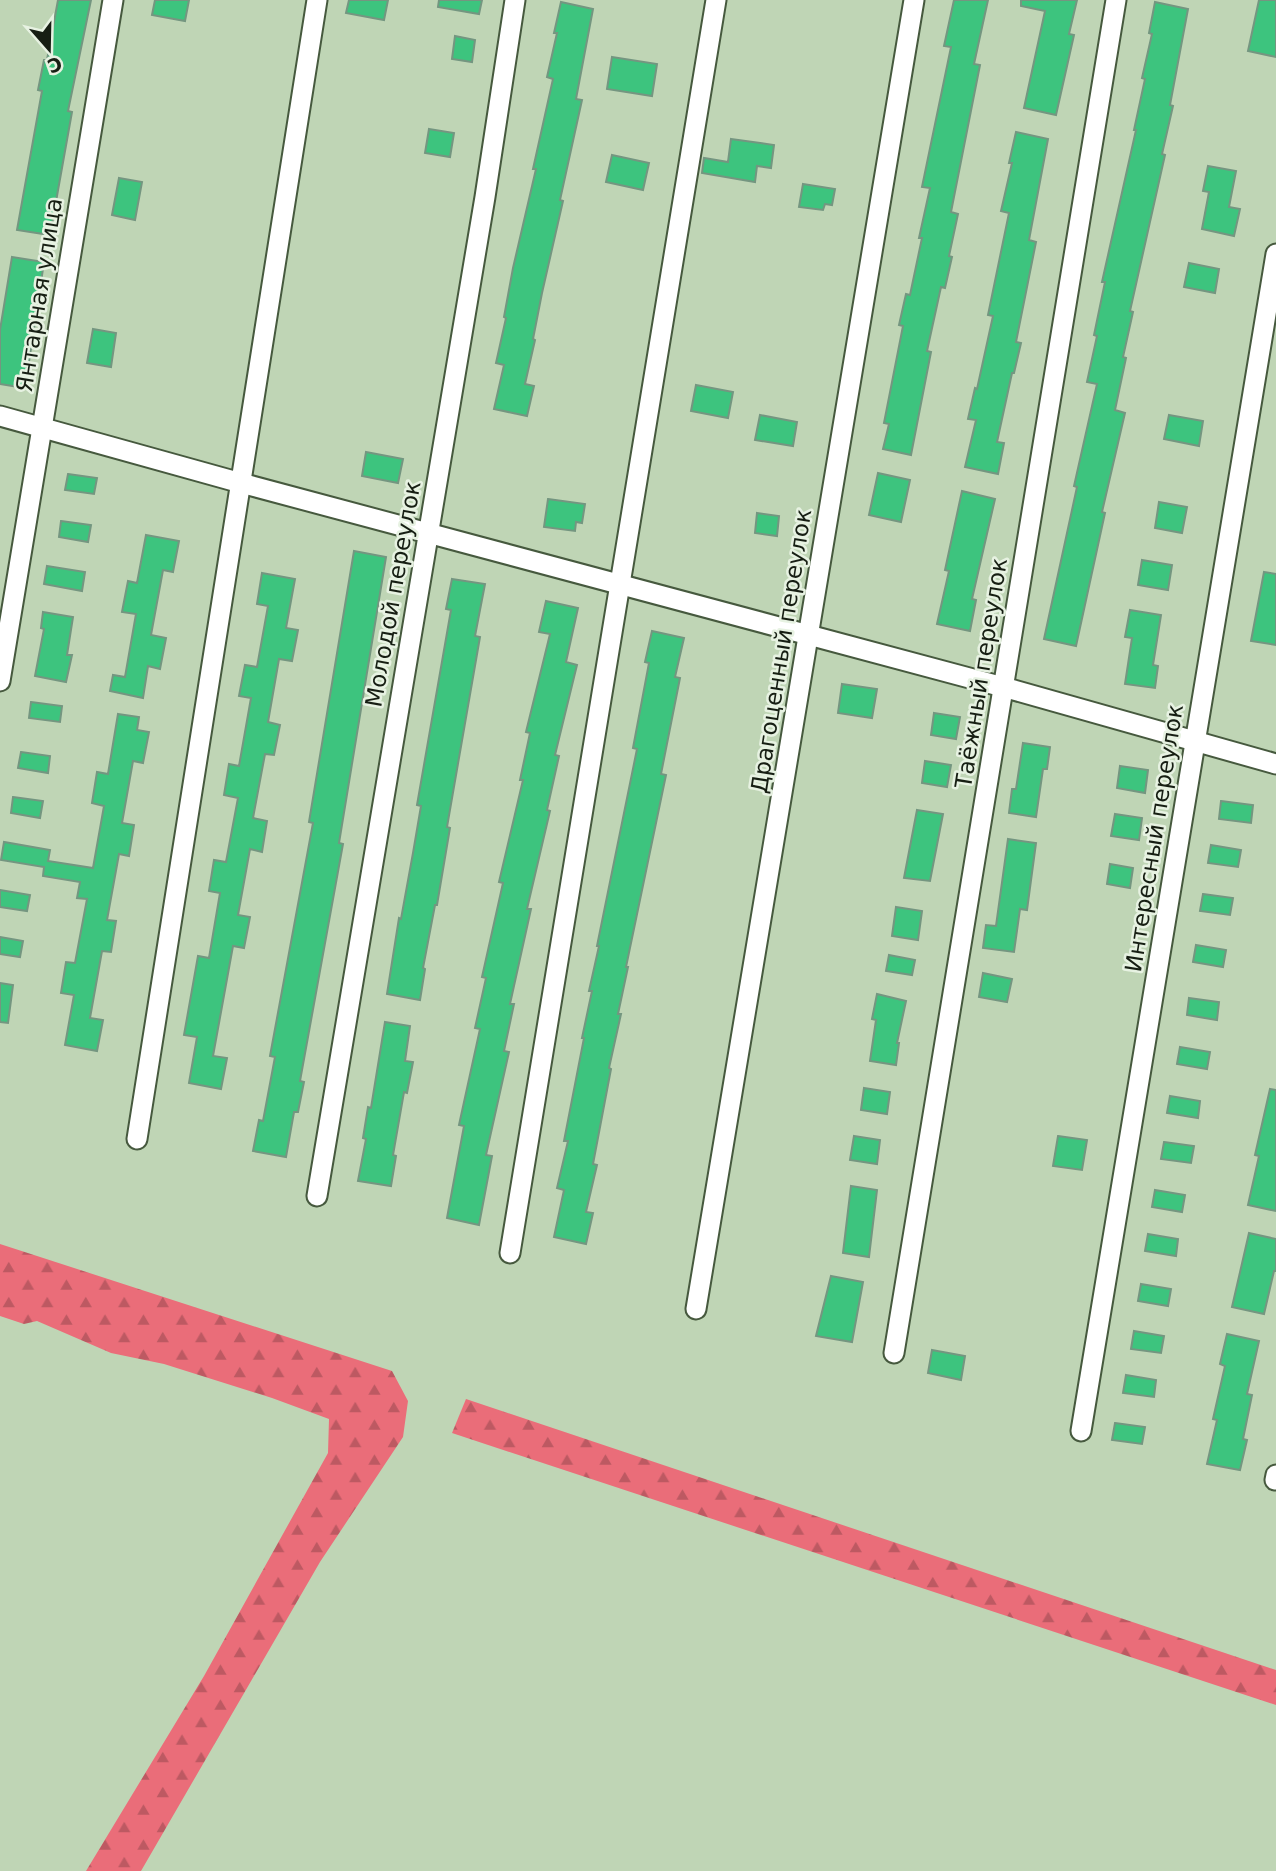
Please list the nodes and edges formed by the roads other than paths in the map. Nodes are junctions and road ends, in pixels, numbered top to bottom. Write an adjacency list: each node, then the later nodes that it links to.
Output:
1 (113, 0): 9 (street, Янтарная улица)
2 (317, 0): 10 (street)
3 (515, 0): 11 (street, Молодой переулок)
4 (716, 0): 12 (street)
5 (914, 0): 13 (street, Драгоценный переулок)
6 (1116, 0): 15 (street, Таёжный переулок)
7 (1276, 254): 16 (street, Интересный переулок)
8 (0, 416): 9 (street)
9 (42, 427): 10 (street); 14 (street, Янтарная улица)
10 (241, 483): 11 (street); 18 (street)
11 (429, 532): 12 (street); 19 (street, Молодой переулок)
12 (620, 585): 13 (street); 20 (street)
13 (808, 636): 15 (street); 21 (street, Драгоценный переулок)
14 (0, 681)
15 (1003, 687): 16 (street); 22 (street, Таёжный переулок)
16 (1195, 742): 17 (street); 23 (street, Интересный переулок)
17 (1276, 764)
18 (137, 1139)
19 (317, 1196)
20 (510, 1253)
21 (696, 1309)
22 (894, 1353)
23 (1081, 1431)

